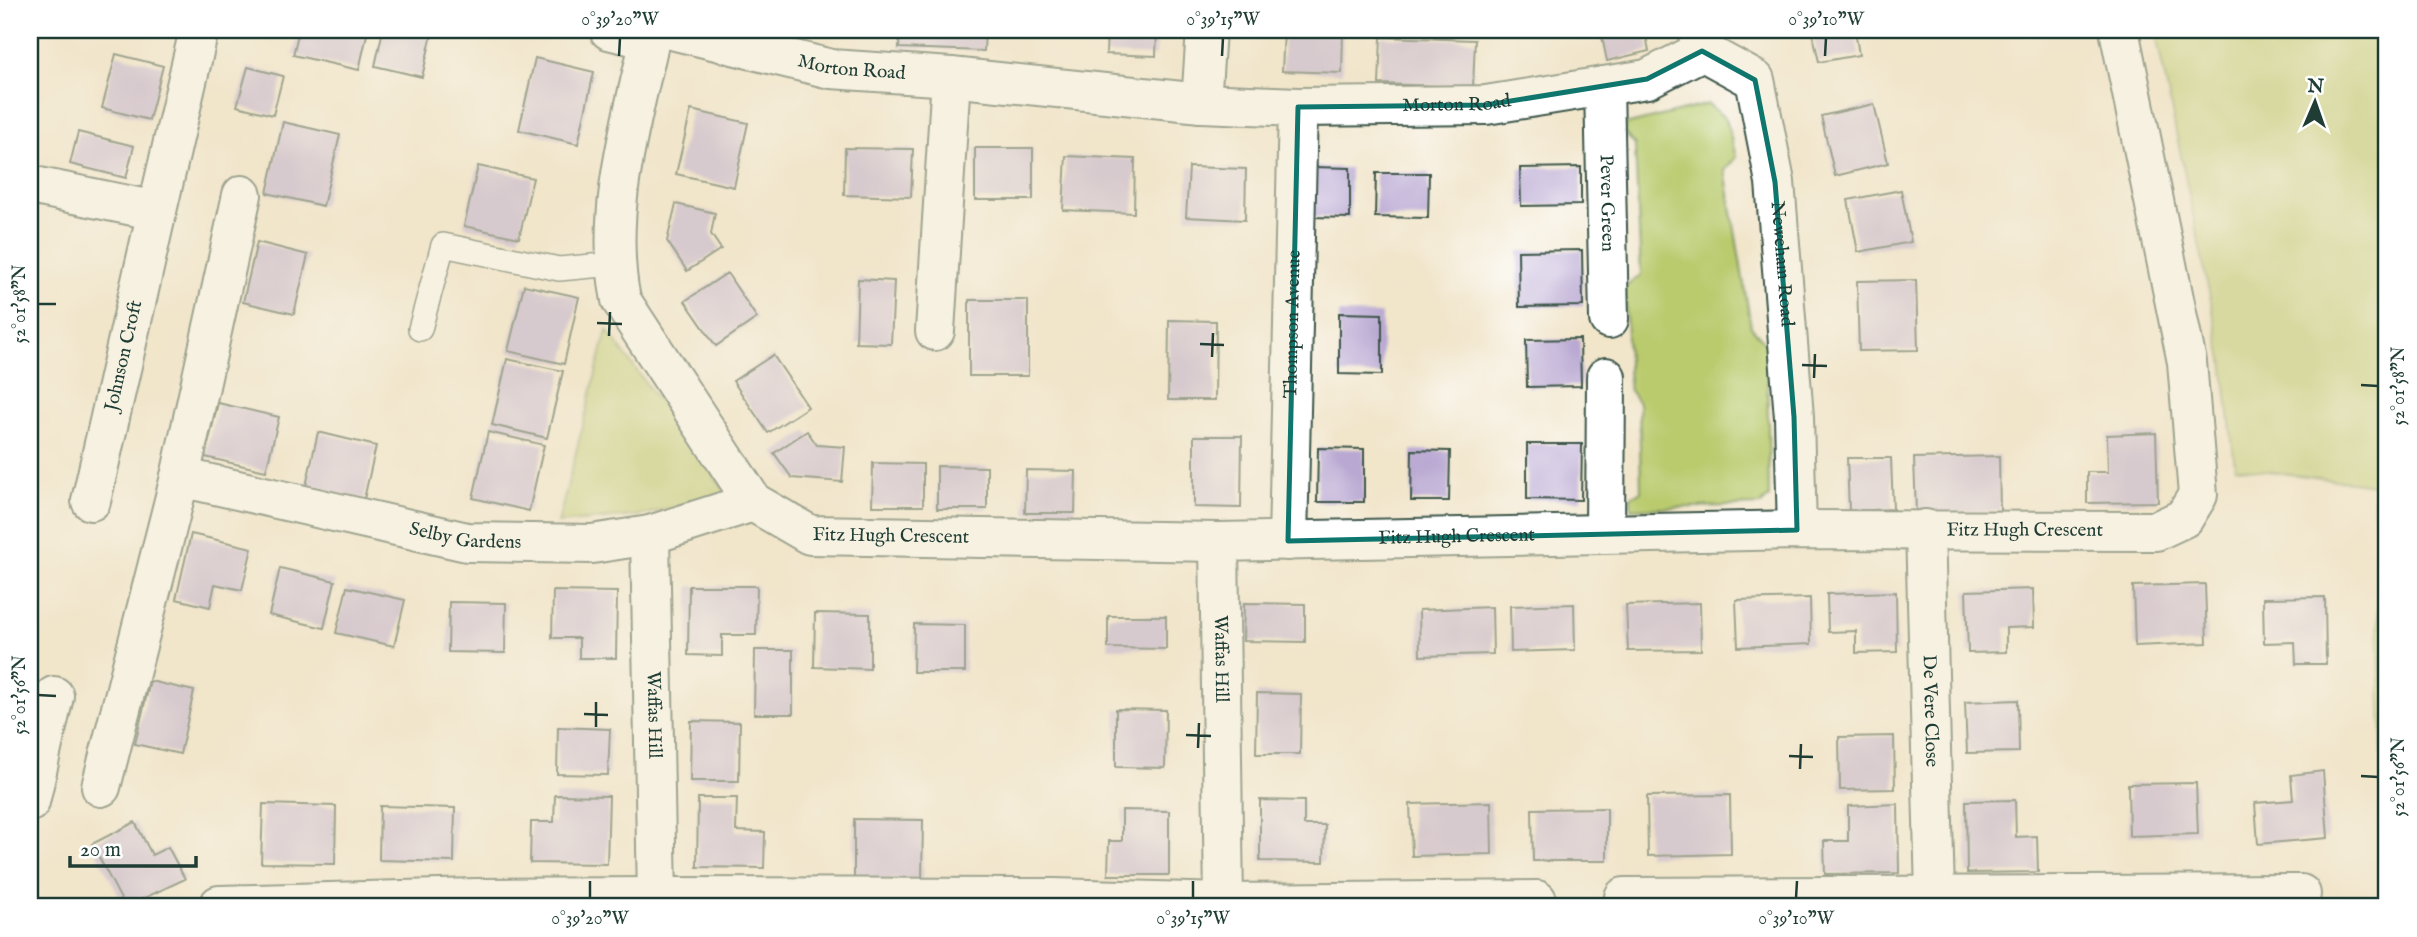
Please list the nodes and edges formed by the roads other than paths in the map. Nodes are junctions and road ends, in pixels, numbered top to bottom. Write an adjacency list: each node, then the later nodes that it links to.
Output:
1 (199, 30): 13 (street, Johnson Croft)
2 (609, 30): 5 (street, Morton Road)
3 (1206, 30): 9 (street)
4 (2119, 30): 22 (street, Fitz Hugh Crescent)
5 (658, 33): 7 (street, Morton Road); 14 (street, Fitz Hugh Crescent)
6 (1699, 41): 8 (street, Morton Road); 23 (street, Neweham Road)
7 (951, 77): 9 (street, Morton Road); 17 (street)
8 (1604, 86): 10 (street, Morton Road); 15 (street, Pever Green)
9 (1201, 103): 10 (street, Morton Road)
10 (1298, 107): 26 (street, Thompson Avenue)
11 (30, 185): 13 (street)
12 (242, 195): 19 (street)
13 (157, 211): 20 (street, Johnson Croft)
14 (614, 264): 16 (lane); 21 (street, Fitz Hugh Crescent)
15 (1609, 319)
16 (420, 329)
17 (935, 331)
18 (1606, 377): 24 (street)
19 (180, 477): 25 (street, Selby Gardens); 29 (street)
20 (91, 500)
21 (753, 502): 25 (street, Selby Gardens); 27 (street, Fitz Hugh Crescent)
22 (1925, 529): 23 (street, Fitz Hugh Crescent); 31 (street, De Vere Close)
23 (1797, 530): 24 (street, Fitz Hugh Crescent)
24 (1605, 534): 26 (street, Fitz Hugh Crescent)
25 (650, 535): 33 (street, Waffas Hill)
26 (1288, 541): 27 (street, Fitz Hugh Crescent)
27 (1219, 542): 36 (street, Waffas Hill)
28 (54, 696): 30 (street)
29 (101, 788)
30 (30, 802)
31 (1935, 894): 32 (street); 34 (street)
32 (2301, 894)
33 (657, 897): 36 (street); 37 (street)
34 (1623, 897)
35 (1537, 900): 36 (street)
36 (1224, 903)
37 (219, 905)

